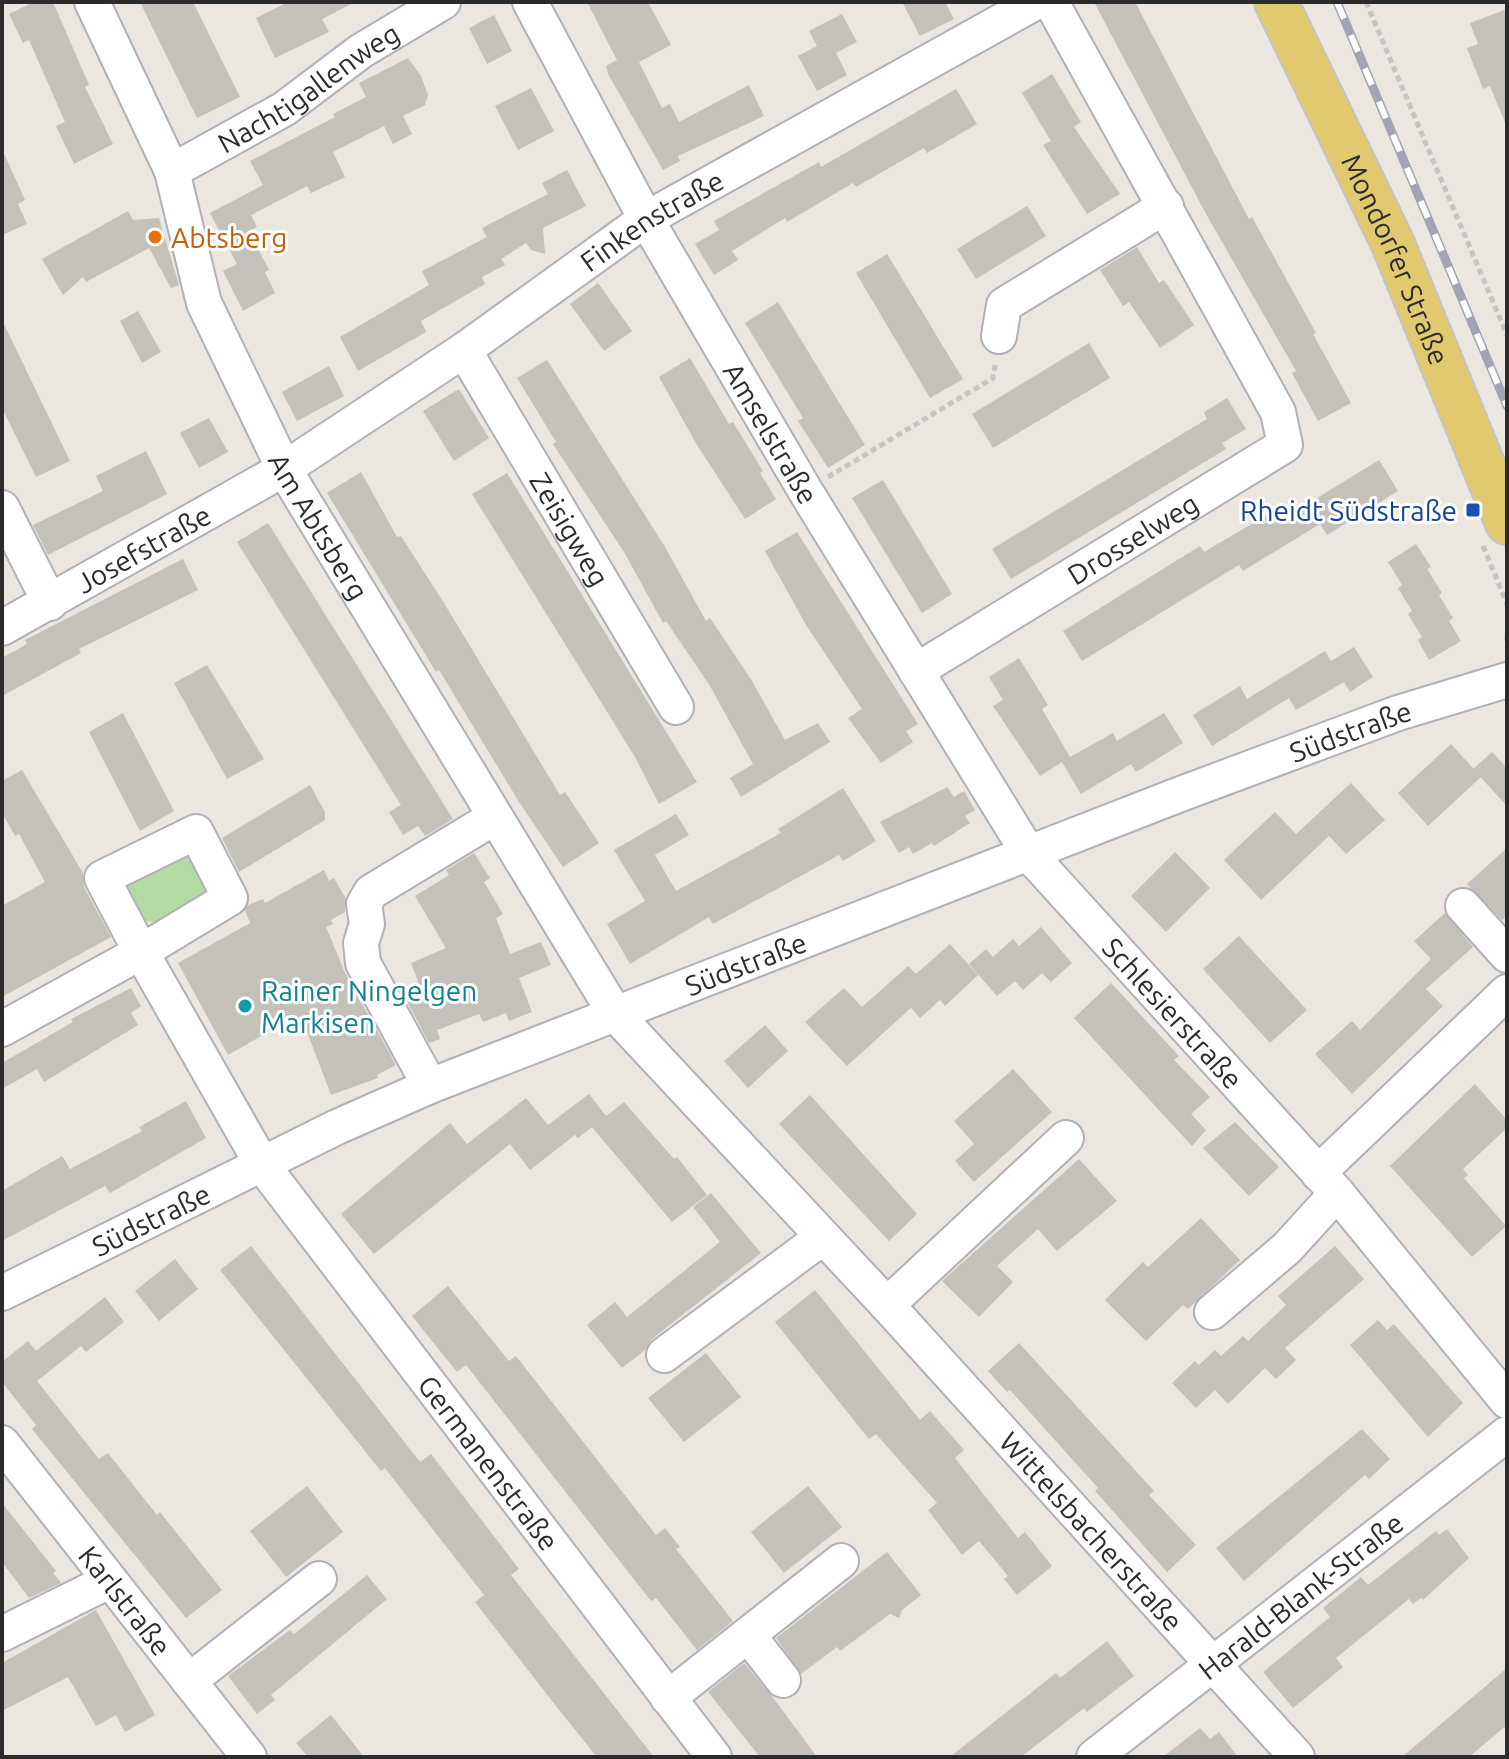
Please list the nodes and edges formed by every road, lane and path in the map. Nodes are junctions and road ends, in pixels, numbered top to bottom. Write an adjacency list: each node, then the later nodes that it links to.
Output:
1 (92, 2): 8 (street, Am Abtsberg)
2 (443, 2): 8 (street, Nachtigallenweg)
3 (530, 2): 10 (street, Amselstraße)
4 (1036, 2): 10 (street, Finkenstraße)
5 (1051, 2): 9 (street, Drosselweg)
6 (1276, 2): 17 (main road, Mondorfer Straße)
7 (1366, 2): 11 (path)
8 (172, 171): 14 (street, Am Abtsberg)
9 (1166, 206): 12 (street); 23 (street, Drosselweg)
10 (646, 219): 13 (street, Finkenstraße); 15 (street, Amselstraße)
11 (1507, 335)
12 (999, 336): 15 (path)
13 (464, 350): 14 (street, Finkenstraße); 25 (street, Zeisigweg)
14 (284, 469): 18 (street, Josefstraße); 26 (street, Am Abtsberg)
15 (806, 492): 23 (street, Amselstraße)
16 (2, 508): 18 (street)
17 (1494, 533): 19 (path)
18 (50, 603): 20 (street, Josefstraße)
19 (1507, 604)
20 (2, 628)
21 (1507, 635): 22 (path)
22 (1507, 644)
23 (916, 671): 27 (street, Amselstraße)
24 (1507, 680): 27 (street, Südstraße)
25 (676, 707)
26 (495, 817): 31 (street, Am Abtsberg); 33 (street)
27 (1029, 854): 31 (street, Südstraße); 36 (street, Schlesierstraße)
28 (1463, 906): 29 (street)
29 (1507, 955)
30 (1507, 992): 36 (street)
31 (616, 1015): 33 (street, Südstraße); 37 (street, Wittelsbacherstraße)
32 (2, 1029): 35 (street, Germanenstraße)
33 (430, 1086): 35 (street, Südstraße)
34 (1066, 1138): 39 (street)
35 (263, 1166): 38 (street, Südstraße); 53 (street, Germanenstraße)
36 (1328, 1183): 40 (street); 42 (street, Schlesierstraße)
37 (823, 1237): 39 (street, Wittelsbacherstraße); 41 (street)
38 (2, 1293)
39 (887, 1305): 50 (street, Wittelsbacherstraße)
40 (1212, 1312)
41 (664, 1355)
42 (1507, 1401)
43 (1507, 1434): 50 (street, Harald-Blank-Straße)
44 (2, 1443): 47 (street, Karlstraße)
45 (841, 1561): 49 (street)
46 (319, 1579): 52 (street)
47 (109, 1581): 48 (street); 52 (street, Karlstraße)
48 (2, 1634)
49 (748, 1635): 51 (street); 53 (street)
50 (1214, 1665): 56 (street, Harald-Blank-Straße); 57 (street, Wittelsbacherstraße)
51 (783, 1680)
52 (189, 1681): 54 (street, Karlstraße)
53 (668, 1698): 55 (street, Germanenstraße)
54 (249, 1757)
55 (714, 1757)
56 (1094, 1757)
57 (1297, 1757)

